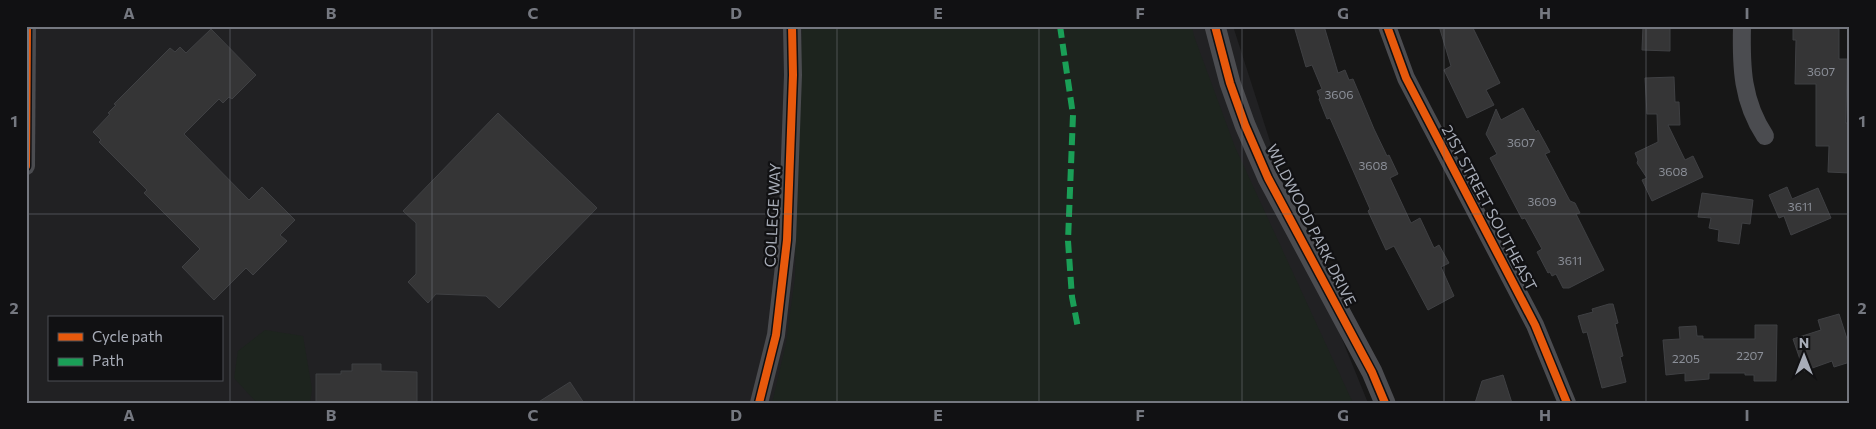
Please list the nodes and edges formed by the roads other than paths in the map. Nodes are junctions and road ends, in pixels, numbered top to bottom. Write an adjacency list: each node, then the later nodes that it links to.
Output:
1 (27, 26): 7 (street)
2 (792, 26): 8 (street, COLLEGE WAY)
3 (1215, 26): 9 (street, WILDWOOD PARK DRIVE)
4 (1387, 26): 10 (street, 21ST STREET SOUTHEAST)
5 (1742, 26): 6 (street)
6 (1765, 136)
7 (26, 166)
8 (759, 403)
9 (1385, 403)
10 (1567, 403)

